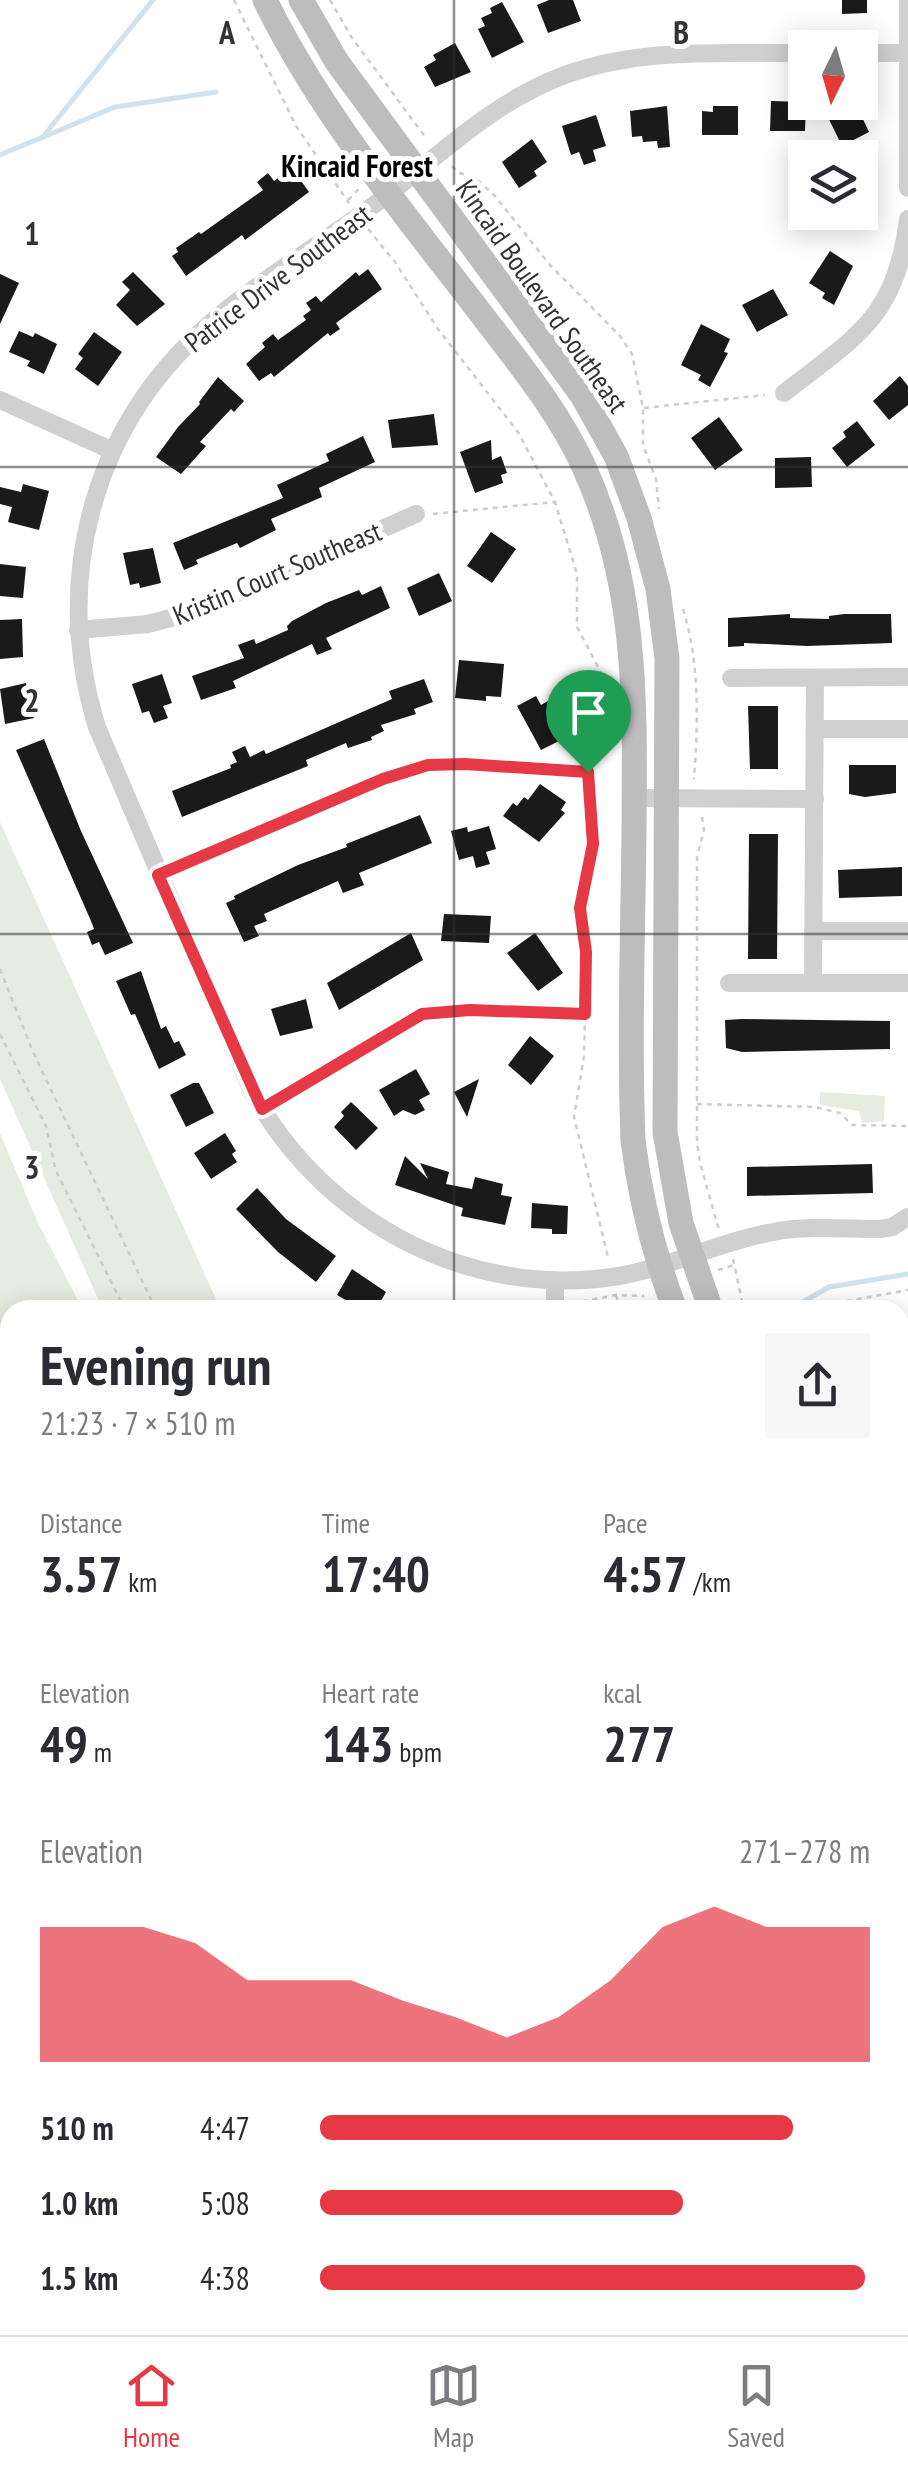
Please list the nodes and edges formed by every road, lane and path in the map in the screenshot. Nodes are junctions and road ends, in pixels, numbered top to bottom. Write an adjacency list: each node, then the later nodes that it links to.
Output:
1 (234, 0): 11 (path)
2 (265, 0): 10 (street, Kincaid Boulevard Southeast)
3 (301, 0): 8 (street, Kincaid Boulevard Southeast)
4 (908, 0): 5 (street)
5 (908, 52): 7 (street); 9 (street)
6 (788, 53): 8 (street, Patrice Drive Southeast)
7 (878, 53)
8 (416, 170): 10 (street, Patrice Drive Southeast); 28 (street, Kincaid Boulevard Southeast)
9 (908, 188)
10 (390, 193): 11 (street, Patrice Drive Southeast); 27 (street, Kincaid Boulevard Southeast)
11 (357, 216): 16 (street, Patrice Drive Southeast); 17 (path)
12 (908, 219): 13 (street)
13 (784, 393): 15 (path)
14 (0, 400): 16 (street)
15 (642, 408)
16 (113, 451): 19 (street, Patrice Drive Southeast)
17 (556, 502): 18 (path); 26 (path)
18 (416, 514): 19 (street, Kristin Court Southeast)
19 (78, 630): 30 (street, Patrice Drive Southeast)
20 (908, 677): 22 (street)
21 (731, 678): 22 (street)
22 (815, 678): 23 (street)
23 (815, 729): 24 (street); 29 (street)
24 (908, 729)
25 (465, 764): 26 (path); 30 (street)
26 (588, 772): 38 (path)
27 (634, 798): 28 (street); 45 (street, Kincaid Boulevard Southeast)
28 (666, 800): 29 (street); 44 (street, Kincaid Boulevard Southeast)
29 (814, 800): 32 (street)
30 (158, 875): 41 (street, Patrice Drive Southeast)
31 (908, 931): 32 (street)
32 (813, 932): 34 (street)
33 (0, 969): 51 (path)
34 (813, 983): 35 (street); 36 (street)
35 (908, 983)
36 (729, 984)
37 (470, 1010): 38 (path); 41 (street)
38 (585, 1014): 47 (path)
39 (0, 1034): 50 (path)
40 (697, 1104): 42 (path)
41 (262, 1109): 46 (street, Patrice Drive Southeast)
42 (908, 1126)
43 (908, 1217): 44 (street, Patrice Drive Southeast)
44 (692, 1255): 45 (street, Patrice Drive Southeast); 56 (street, Kincaid Boulevard Southeast)
45 (657, 1265): 47 (street, Patrice Drive Southeast); 55 (street, Kincaid Boulevard Southeast)
46 (555, 1280): 47 (street, Patrice Drive Southeast); 52 (street)
47 (614, 1286): 49 (path); 53 (path); 54 (path)
48 (908, 1290): 57 (path)
49 (643, 1296)
50 (120, 1300)
51 (151, 1300)
52 (554, 1300)
53 (583, 1300)
54 (618, 1300)
55 (671, 1300)
56 (708, 1300)
57 (853, 1300)

